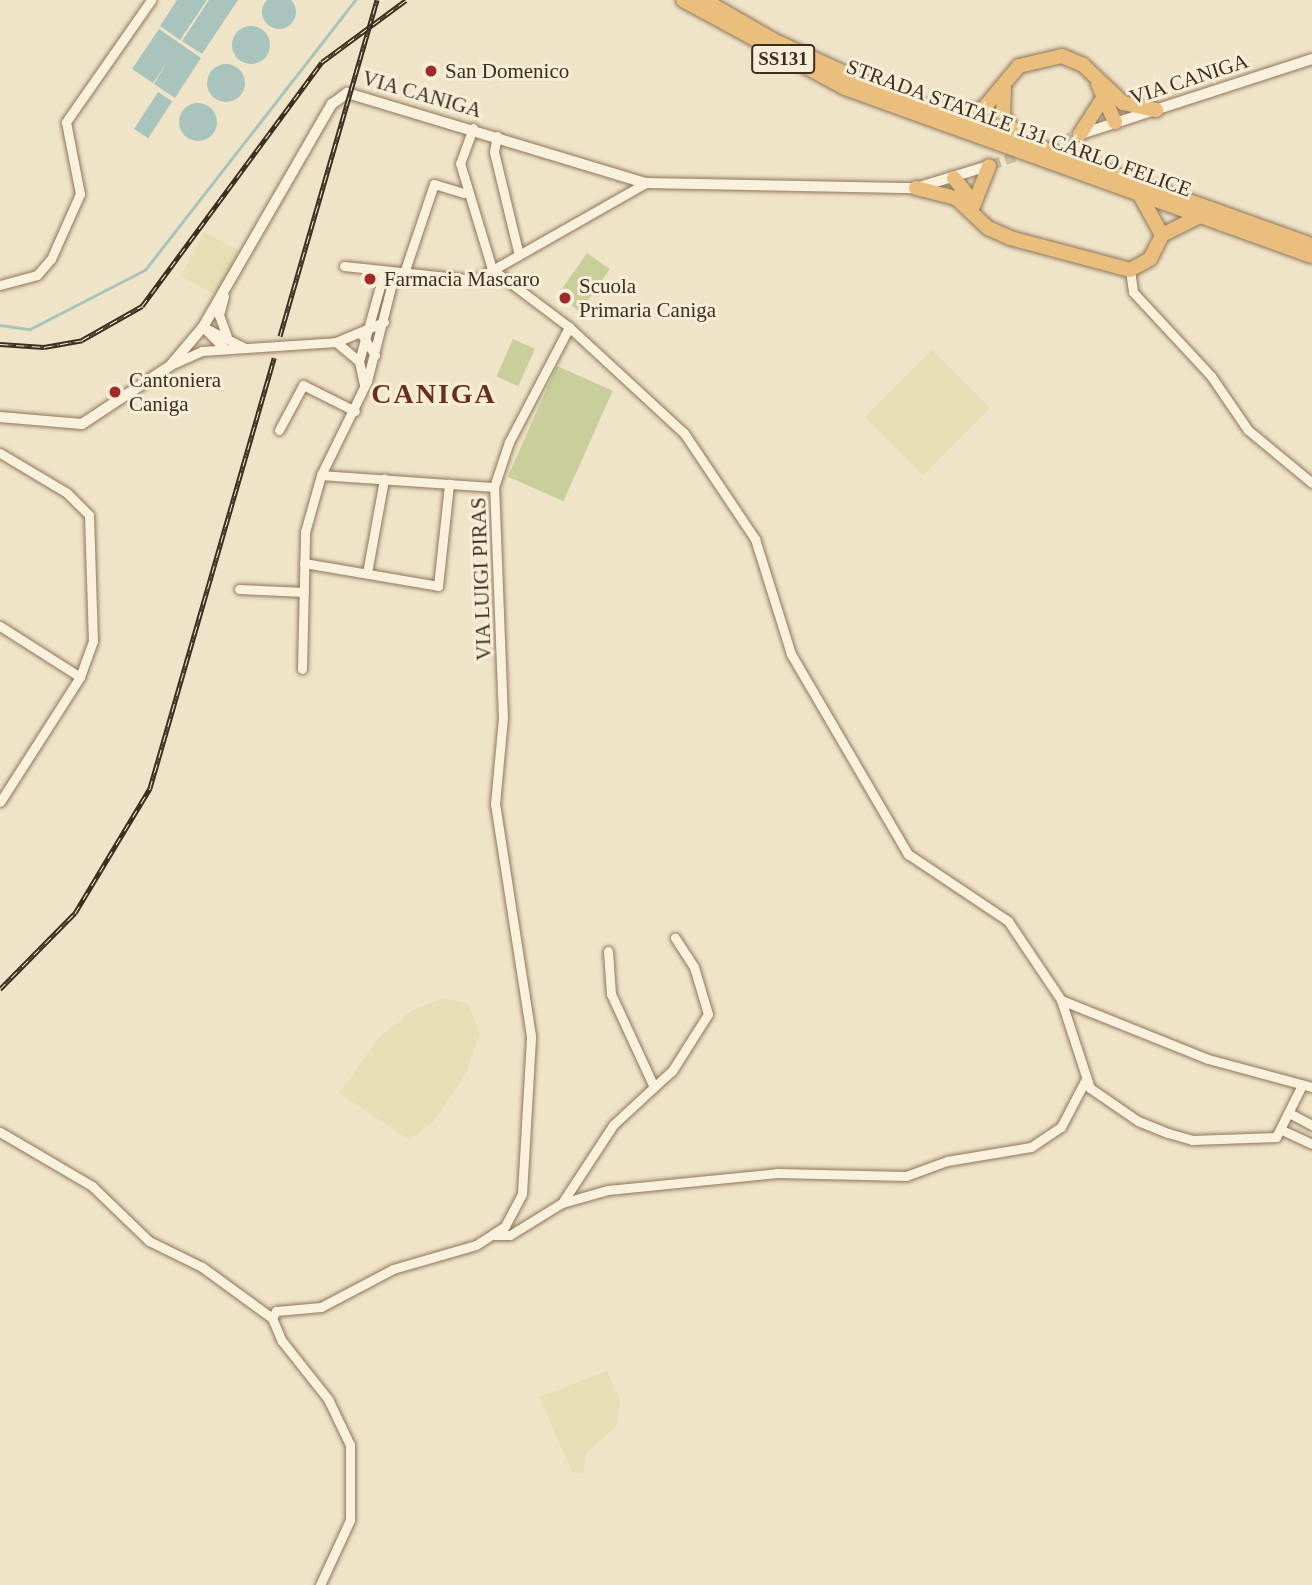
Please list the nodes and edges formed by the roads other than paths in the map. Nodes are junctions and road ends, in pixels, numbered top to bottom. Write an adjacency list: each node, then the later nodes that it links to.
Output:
1 (151, 0): 32 (street)
2 (682, 0): 7 (highway, STRADA STATALE 131 CARLO FELICE / SS131)
3 (704, 0): 7 (highway, STRADA STATALE 131 CARLO FELICE / SS131)
4 (1312, 59): 8 (street, VIA CANIGA)
5 (1004, 85): 6 (highway); 9 (highway); 14 (highway)
6 (1105, 96): 8 (highway); 10 (highway); 12 (highway)
7 (891, 99): 9 (highway, STRADA STATALE 131 CARLO FELICE / SS131); 20 (highway, STRADA STATALE 131 CARLO FELICE / SS131)
8 (1156, 110): 10 (street, VIA CANIGA)
9 (949, 115): 14 (highway, STRADA STATALE 131 CARLO FELICE / SS131)
10 (1115, 122): 12 (street, VIA CANIGA)
11 (473, 128): 13 (street, VIA CANIGA); 19 (street); 33 (street, VIA CANIGA)
12 (1079, 135)
13 (498, 136): 17 (street, VIA CANIGA); 25 (street)
14 (1019, 141): 24 (highway, STRADA STATALE 131 CARLO FELICE / SS131)
15 (990, 165): 16 (street, VIA CANIGA); 21 (highway)
16 (954, 178): 18 (street, VIA CANIGA); 21 (highway)
17 (646, 183): 18 (street, VIA CANIGA); 25 (street)
18 (916, 188): 21 (highway)
19 (464, 193): 28 (street); 31 (street)
20 (1138, 194): 22 (highway, STRADA STATALE 131 CARLO FELICE / SS131); 23 (highway)
21 (970, 205): 29 (highway)
22 (1200, 216): 23 (highway); 26 (highway, STRADA STATALE 131 CARLO FELICE / SS131)
23 (1163, 235): 29 (highway)
24 (1312, 244)
25 (517, 251): 28 (street)
26 (1312, 256)
27 (344, 265): 30 (street)
28 (492, 269): 31 (street); 36 (street)
29 (1129, 270): 53 (street)
30 (384, 272): 31 (street); 37 (street)
31 (399, 276): 34 (street)
32 (0, 285)
33 (225, 289): 35 (street, VIA CANIGA); 38 (street)
34 (384, 323): 37 (street); 42 (street)
35 (203, 327): 38 (street); 41 (street); 44 (street, VIA CANIGA)
36 (569, 327): 54 (street, VIA LUIGI PIRAS); 65 (street)
37 (362, 335): 39 (street); 42 (street); 43 (street)
38 (228, 337): 40 (street)
39 (336, 342): 40 (street); 43 (street)
40 (245, 348): 41 (street)
41 (225, 349): 44 (street)
42 (375, 355): 45 (street)
43 (359, 361): 45 (street)
44 (170, 366): 47 (street, VIA CANIGA)
45 (364, 389): 46 (street)
46 (355, 411): 48 (street); 50 (street)
47 (0, 416)
48 (279, 430)
49 (0, 453): 61 (street)
50 (321, 475): 51 (street); 55 (street)
51 (384, 480): 52 (street); 56 (street)
52 (449, 484): 54 (street); 56 (street)
53 (1312, 484)
54 (494, 487): 75 (street, VIA LUIGI PIRAS)
55 (304, 563): 56 (street); 58 (street)
56 (367, 573)
57 (239, 589): 58 (street)
58 (304, 592): 60 (street)
59 (0, 625): 61 (street)
60 (302, 669)
61 (80, 677): 62 (street)
62 (0, 802)
63 (675, 939): 68 (street)
64 (608, 951): 68 (street)
65 (1061, 1000): 66 (street); 67 (street)
66 (1086, 1079): 71 (street); 74 (street)
67 (1307, 1086): 69 (street)
68 (654, 1087): 74 (street)
69 (1291, 1114): 70 (street); 71 (street)
70 (1312, 1125)
71 (1282, 1130): 73 (street)
72 (0, 1132): 76 (street)
73 (1312, 1144)
74 (562, 1203): 75 (street)
75 (494, 1235): 76 (street)
76 (272, 1318): 77 (street)
77 (320, 1585)

